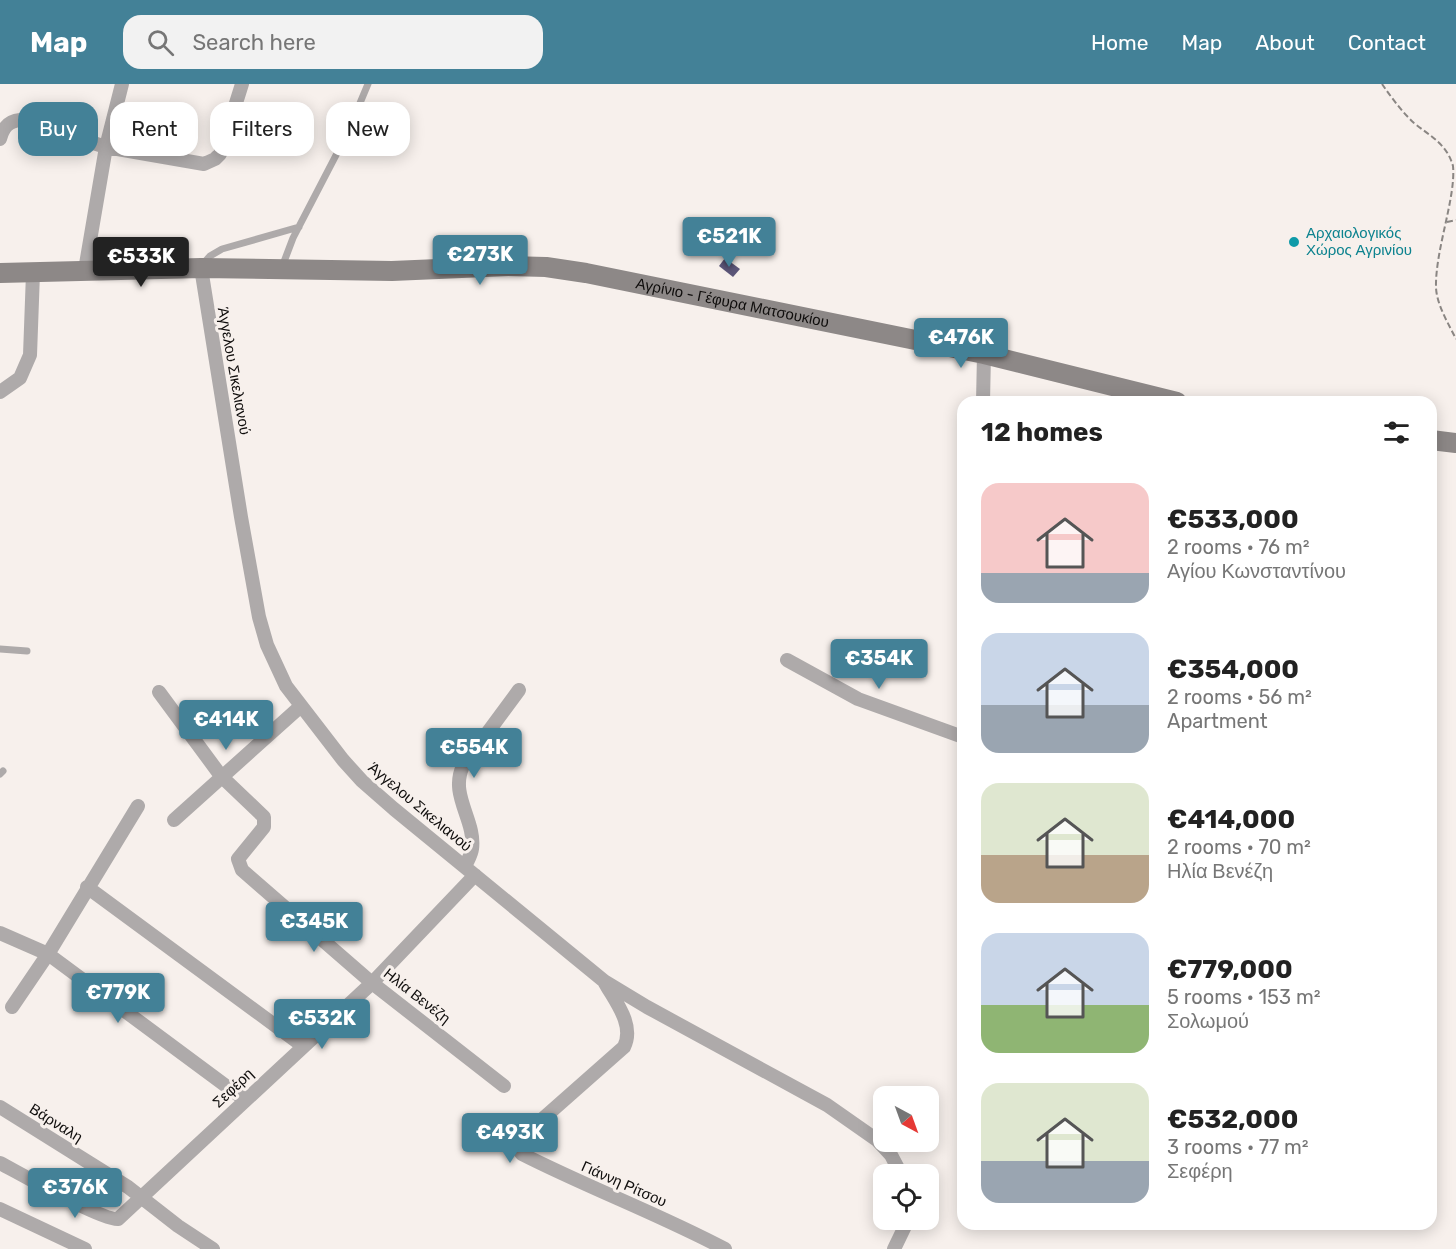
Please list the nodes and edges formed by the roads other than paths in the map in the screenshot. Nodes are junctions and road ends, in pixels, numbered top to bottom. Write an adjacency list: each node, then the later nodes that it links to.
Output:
1 (122, 84): 5 (street)
2 (242, 84): 5 (street)
3 (368, 84): 6 (lane)
4 (0, 140): 5 (street)
5 (106, 147): 8 (street)
6 (299, 227): 7 (lane); 9 (lane)
7 (201, 268): 8 (main road, Αγρίνιο - Γέφυρα Ματσουκίου); 9 (main road, Αγρίνιο - Γέφυρα Ματσουκίου); 23 (street, Άγγελου Σικελιανού)
8 (85, 270): 11 (main road, Αγρίνιο - Γέφυρα Ματσουκίου)
9 (281, 270): 12 (main road, Αγρίνιο - Γέφυρα Ματσουκίου)
10 (0, 273): 11 (main road, Αγρίνιο - Γέφυρα Ματσουκίου)
11 (33, 273): 13 (street)
12 (984, 354): 14 (street); 15 (main road, Αγρίνιο - Γέφυρα Ματσουκίου)
13 (0, 392)
14 (983, 396)
15 (1153, 396)
16 (1437, 441): 17 (main road)
17 (1456, 443)
18 (0, 649): 19 (lane)
19 (27, 651)
20 (787, 660): 24 (street)
21 (519, 690): 28 (street)
22 (159, 692): 25 (street)
23 (301, 706): 25 (street); 28 (street, Άγγελου Σικελιανού)
24 (957, 735)
25 (221, 776): 27 (street); 33 (street, Ηλία Βενέζη)
26 (138, 806): 29 (street)
27 (174, 820)
28 (470, 871): 32 (street, Άγγελου Σικελιανού); 33 (street, Σεφέρη)
29 (87, 887): 31 (street); 35 (street)
30 (0, 933): 31 (street)
31 (48, 954): 34 (street); 37 (street)
32 (603, 981): 40 (street, Άγγελου Σικελιανού); 46 (street, Γιάννη Ρίτσου)
33 (372, 983): 35 (street, Σεφέρη); 36 (street, Ηλία Βενέζη)
34 (12, 1006)
35 (303, 1046): 37 (street, Σεφέρη)
36 (504, 1086)
37 (245, 1100): 41 (street, Σεφέρη)
38 (0, 1107): 41 (street, Βάρναλη)
39 (0, 1163): 41 (street, Σεφέρη)
40 (896, 1164)
41 (141, 1196): 45 (street, Βάρναλη)
42 (0, 1209): 44 (street)
43 (903, 1230): 47 (street)
44 (85, 1249)
45 (213, 1249)
46 (725, 1249)
47 (894, 1249)

